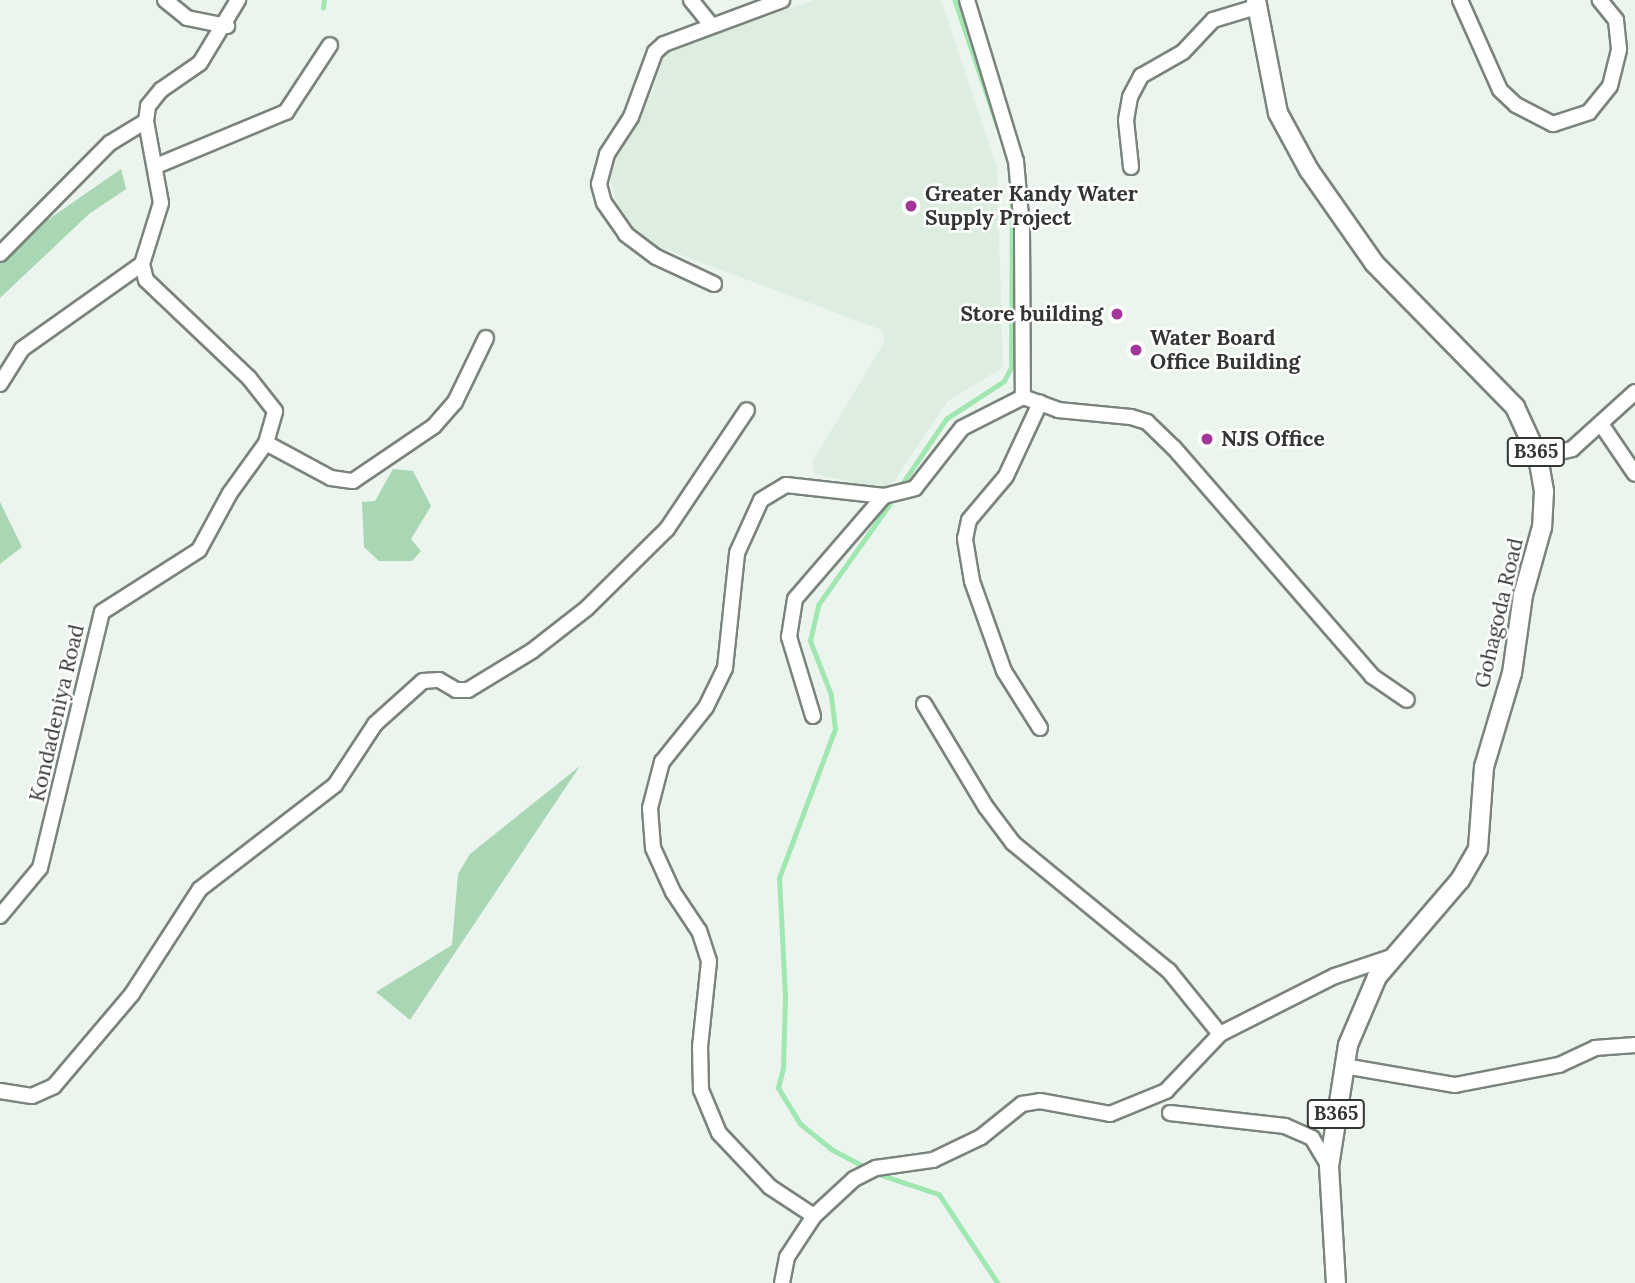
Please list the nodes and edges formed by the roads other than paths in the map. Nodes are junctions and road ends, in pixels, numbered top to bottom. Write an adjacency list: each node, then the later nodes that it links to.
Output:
1 (164, 0): 10 (street)
2 (238, 0): 10 (street)
3 (691, 0): 9 (street)
4 (782, 0): 9 (street)
5 (967, 0): 21 (street)
6 (1460, 0): 7 (street)
7 (1600, 0)
8 (1256, 4): 14 (street); 26 (main road, Gohagoda Road / B365)
9 (711, 24): 17 (street)
10 (227, 26): 12 (street)
11 (330, 45): 13 (street)
12 (146, 121): 13 (street); 15 (street)
13 (156, 166): 16 (street)
14 (1132, 167)
15 (0, 254)
16 (142, 264): 19 (street); 25 (street, Kondadeniya Road)
17 (714, 284)
18 (486, 338): 25 (street)
19 (0, 384)
20 (1635, 392): 24 (street)
21 (1023, 397): 22 (street); 28 (street)
22 (1040, 403): 29 (street); 32 (street)
23 (747, 410): 38 (street)
24 (1601, 424): 26 (street); 27 (street)
25 (266, 443): 33 (street, Kondadeniya Road)
26 (1538, 457): 34 (main road, Gohagoda Road / B365)
27 (1635, 474)
28 (884, 496): 31 (street); 41 (street)
29 (1407, 700)
30 (924, 704): 35 (street)
31 (813, 716)
32 (1040, 728)
33 (0, 916)
34 (1391, 957): 35 (street); 37 (main road, Gohagoda Road / B365)
35 (1220, 1034): 41 (street)
36 (1635, 1045): 37 (street)
37 (1344, 1066): 40 (main road, Gohagoda Road / B365)
38 (0, 1091)
39 (1170, 1113): 40 (street)
40 (1329, 1166): 43 (main road, Gohagoda Road / B365)
41 (814, 1216): 42 (street)
42 (782, 1283)
43 (1335, 1283)

